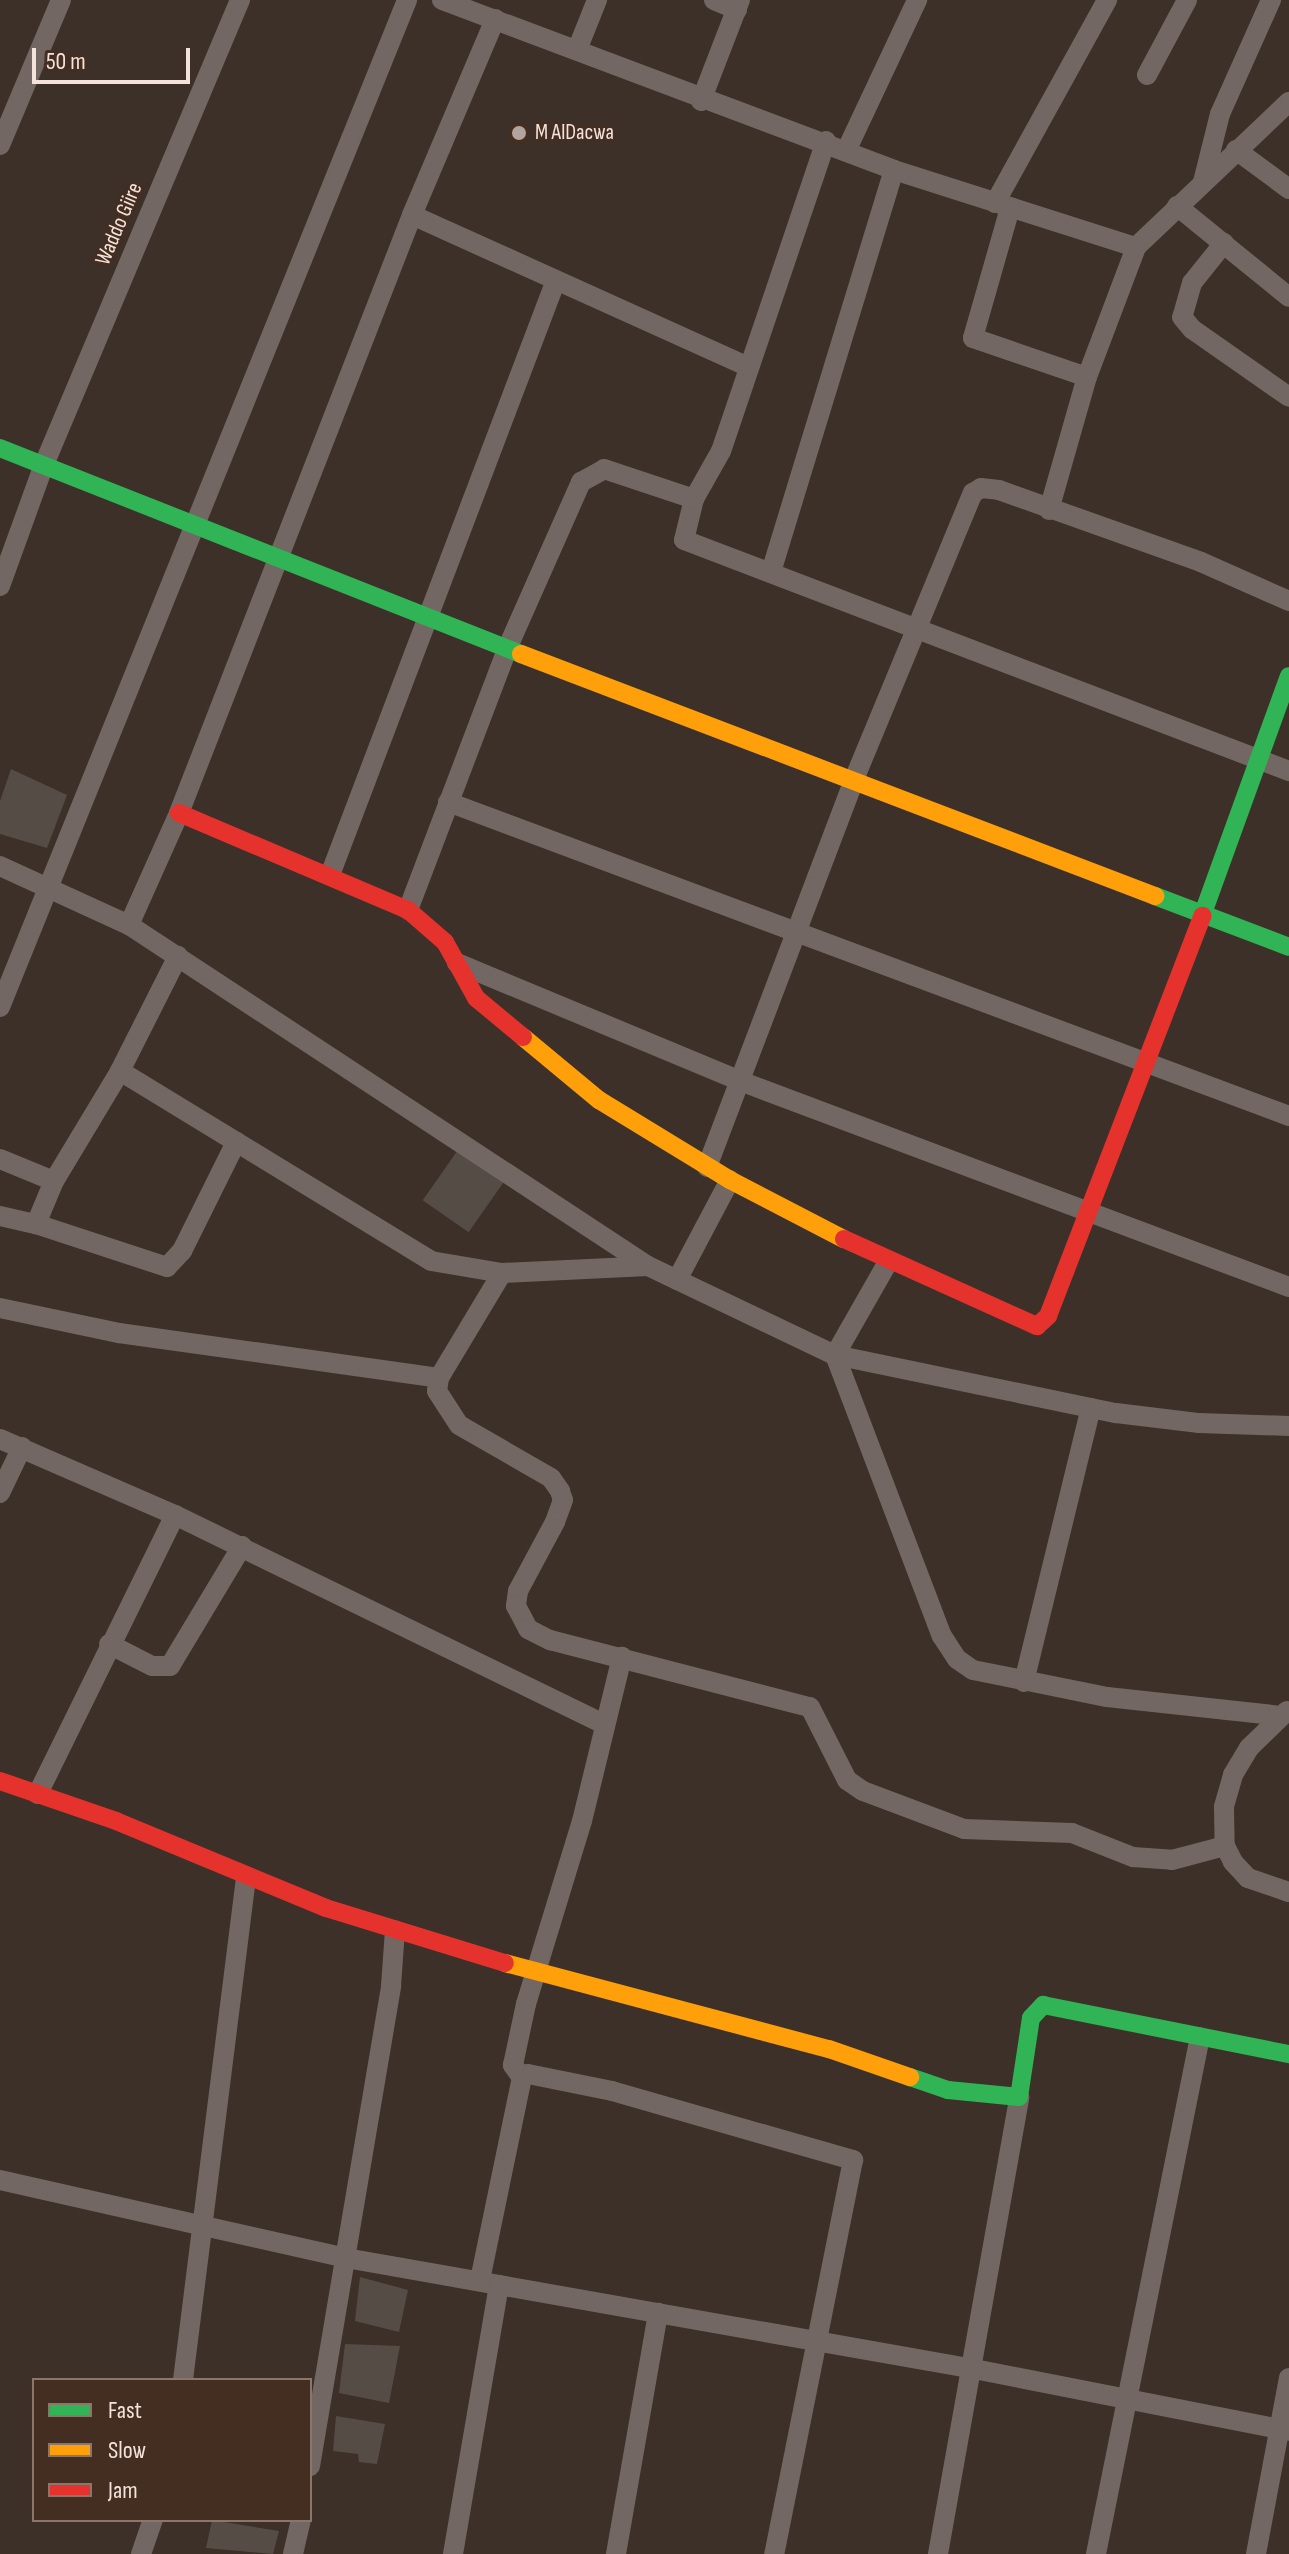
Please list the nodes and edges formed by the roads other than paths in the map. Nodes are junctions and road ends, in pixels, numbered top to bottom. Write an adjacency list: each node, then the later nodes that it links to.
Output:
1 (61, 0): 18 (street)
2 (240, 0): 35 (street, Waddo Giire)
3 (407, 0): 38 (street)
4 (597, 0): 13 (street)
5 (714, 0): 11 (street)
6 (917, 0): 19 (street)
7 (1107, 0): 24 (street)
8 (1187, 0): 14 (street)
9 (1271, 0): 22 (street)
10 (456, 3): 12 (street)
11 (738, 5): 15 (street)
12 (495, 19): 13 (street); 26 (street)
13 (577, 50): 15 (street)
14 (1147, 75)
15 (701, 101): 17 (street)
16 (1289, 102): 20 (street)
17 (826, 141): 19 (street); 31 (street)
18 (0, 145)
19 (847, 149): 21 (street)
20 (1236, 150): 22 (street); 23 (street)
21 (894, 170): 24 (street); 40 (street)
22 (1203, 182): 25 (street)
23 (1289, 189)
24 (1002, 206): 28 (street); 32 (street)
25 (1177, 206): 27 (street); 28 (street)
26 (412, 215): 29 (street); 39 (street)
27 (1224, 243): 30 (street); 33 (street)
28 (1136, 247): 32 (street)
29 (556, 280): 31 (street); 43 (street)
30 (1289, 297)
31 (749, 367): 36 (street)
32 (1087, 377): 37 (street)
33 (1289, 397)
34 (0, 448): 35 (street)
35 (43, 467): 38 (street); 41 (street, Waddo Giire)
36 (694, 499): 40 (street); 45 (street)
37 (1049, 510): 42 (street); 44 (street)
38 (196, 528): 39 (street); 54 (street)
39 (279, 561): 43 (street); 51 (street)
40 (771, 572): 44 (street)
41 (0, 586)
42 (1289, 601)
43 (426, 617): 45 (street); 53 (street)
44 (917, 631): 47 (street); 49 (street)
45 (507, 649): 49 (street); 50 (street)
46 (1289, 676): 47 (street)
47 (1255, 758): 48 (street); 56 (street)
48 (1289, 771)
49 (853, 782): 56 (street); 58 (street)
50 (448, 802): 55 (street); 58 (street)
51 (179, 813): 53 (street); 57 (street)
52 (0, 866): 54 (street)
53 (330, 875): 55 (street)
54 (48, 889): 57 (street); 62 (street)
55 (408, 910): 61 (street)
56 (1202, 915): 59 (street); 63 (street)
57 (129, 925): 60 (street)
58 (797, 931): 63 (street); 65 (street)
59 (1289, 947)
60 (178, 956): 64 (street); 76 (street)
61 (457, 963): 65 (street); 69 (street)
62 (0, 1007)
63 (1148, 1064): 66 (street); 72 (street)
64 (120, 1071): 67 (street); 71 (street)
65 (740, 1081): 69 (street); 72 (street)
66 (1289, 1116)
67 (236, 1142): 74 (street); 77 (street)
68 (0, 1159): 71 (street)
69 (707, 1167): 70 (street)
70 (730, 1180): 75 (street); 78 (street)
71 (54, 1181): 74 (street)
72 (1091, 1209): 75 (street); 79 (street)
73 (0, 1216): 74 (street)
74 (36, 1224)
75 (888, 1262): 81 (street)
76 (648, 1266): 77 (street); 78 (street)
77 (502, 1273): 82 (street)
78 (677, 1280): 81 (street)
79 (1289, 1287)
80 (0, 1308): 82 (street)
81 (835, 1355): 83 (street); 92 (street)
82 (439, 1378): 91 (street)
83 (1091, 1408): 84 (street); 92 (street)
84 (1289, 1426)
85 (0, 1439): 86 (street)
86 (22, 1447): 87 (street); 88 (street)
87 (0, 1493)
88 (175, 1515): 89 (street); 90 (street)
89 (242, 1546): 90 (street); 94 (street)
90 (109, 1644): 96 (street)
91 (622, 1657): 94 (street); 97 (street)
92 (1024, 1682): 93 (street)
93 (1285, 1712): 97 (street)
94 (604, 1724): 101 (street)
95 (0, 1781): 96 (street)
96 (38, 1794): 98 (street)
97 (1225, 1846): 99 (street)
98 (246, 1878): 100 (street); 107 (street)
99 (1289, 1892)
100 (395, 1930): 101 (street); 108 (street)
101 (538, 1975): 104 (street); 105 (street)
102 (1200, 2037): 103 (street); 105 (street); 115 (street)
103 (1289, 2054)
104 (522, 2078): 109 (street); 111 (street)
105 (1019, 2097): 112 (street)
106 (0, 2180): 107 (street)
107 (206, 2224): 108 (street); 113 (street)
108 (346, 2258): 109 (street); 117 (street)
109 (490, 2282): 110 (street); 122 (street)
110 (658, 2313): 111 (street); 123 (street)
111 (815, 2340): 112 (street); 124 (street)
112 (974, 2369): 115 (street); 125 (street)
113 (183, 2378)
114 (1289, 2378): 116 (street)
115 (1123, 2398): 116 (street); 126 (street)
116 (1284, 2429): 127 (street)
117 (312, 2454)
118 (152, 2522): 120 (street)
119 (301, 2522): 121 (street)
120 (141, 2554)
121 (293, 2554)
122 (453, 2554)
123 (616, 2554)
124 (774, 2554)
125 (938, 2554)
126 (1096, 2554)
127 (1256, 2554)

